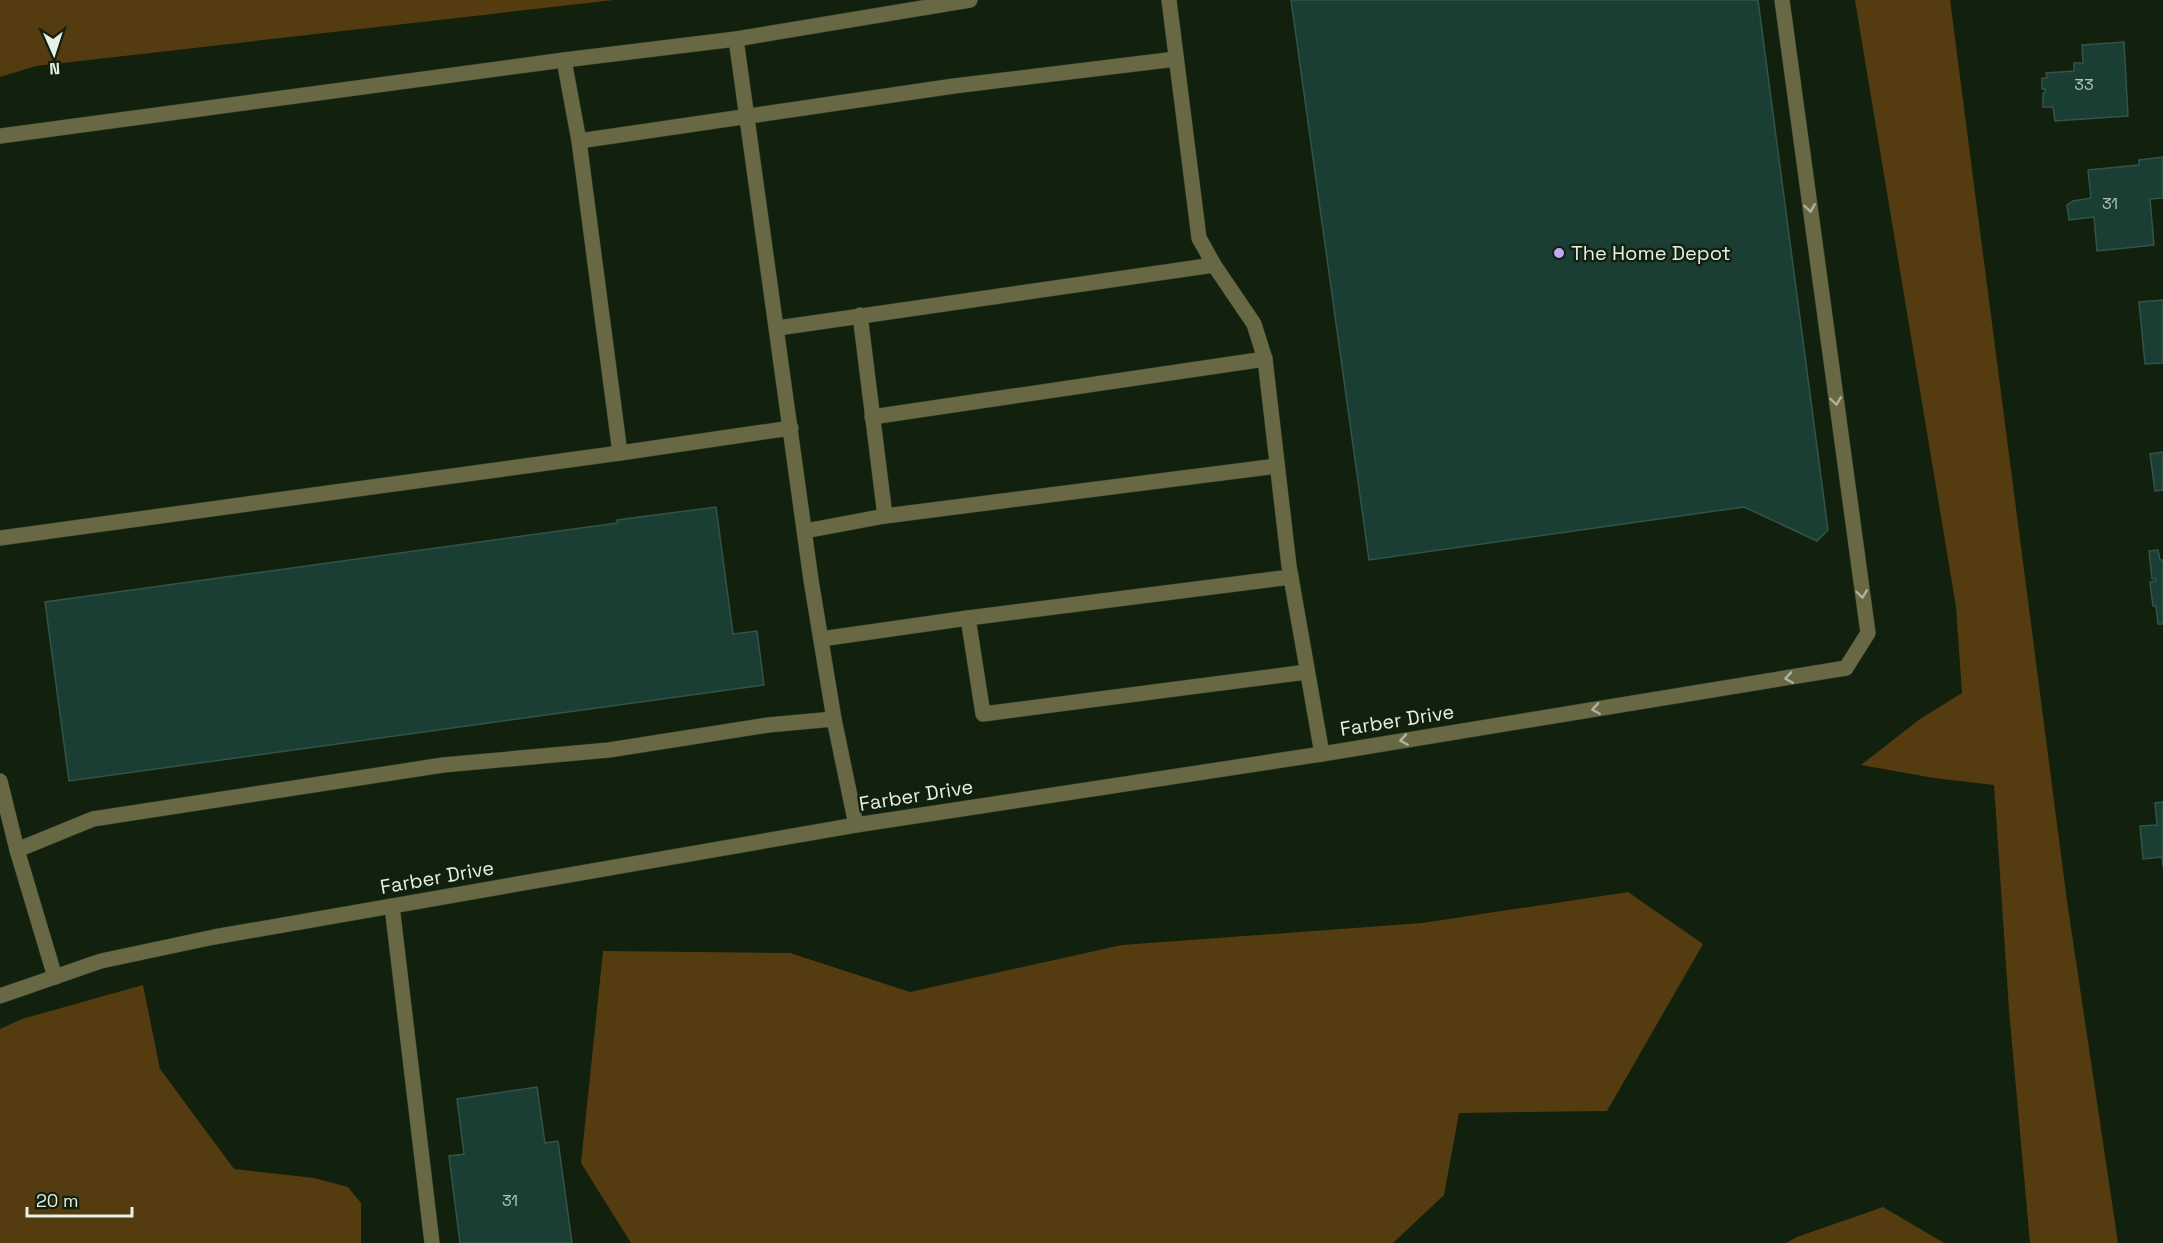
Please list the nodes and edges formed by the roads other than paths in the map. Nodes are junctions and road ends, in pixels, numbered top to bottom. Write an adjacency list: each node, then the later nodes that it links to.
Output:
1 (970, 0): 4 (street)
2 (1169, 0): 5 (street)
3 (1782, 0): 26 (street, Farber Drive, one-way to 26)
4 (736, 39): 6 (street); 7 (street)
5 (1176, 59): 7 (street); 10 (street)
6 (564, 60): 8 (street); 9 (street)
7 (748, 117): 9 (street); 12 (street)
8 (0, 136)
9 (579, 141): 16 (street)
10 (1214, 265): 11 (street); 13 (street)
11 (860, 315): 12 (street); 14 (street)
12 (778, 328): 15 (street)
13 (1265, 359): 14 (street); 17 (street)
14 (872, 417): 18 (street)
15 (791, 428): 16 (street); 19 (street)
16 (620, 453): 20 (street)
17 (1277, 466): 18 (street); 21 (street)
18 (885, 516): 19 (street)
19 (805, 531): 23 (street)
20 (0, 538)
21 (1291, 577): 22 (street); 24 (street)
22 (968, 618): 23 (street); 24 (street)
23 (821, 639): 25 (street)
24 (1307, 672): 26 (street)
25 (834, 718): 28 (street); 30 (street)
26 (1322, 754): 28 (street, Farber Drive)
27 (0, 781): 29 (street)
28 (856, 825): 31 (street, Farber Drive)
29 (7, 836): 30 (street)
30 (17, 849): 32 (street)
31 (392, 906): 32 (street, Farber Drive); 34 (street)
32 (55, 977): 33 (street, Farber Drive)
33 (0, 996)
34 (432, 1243)

